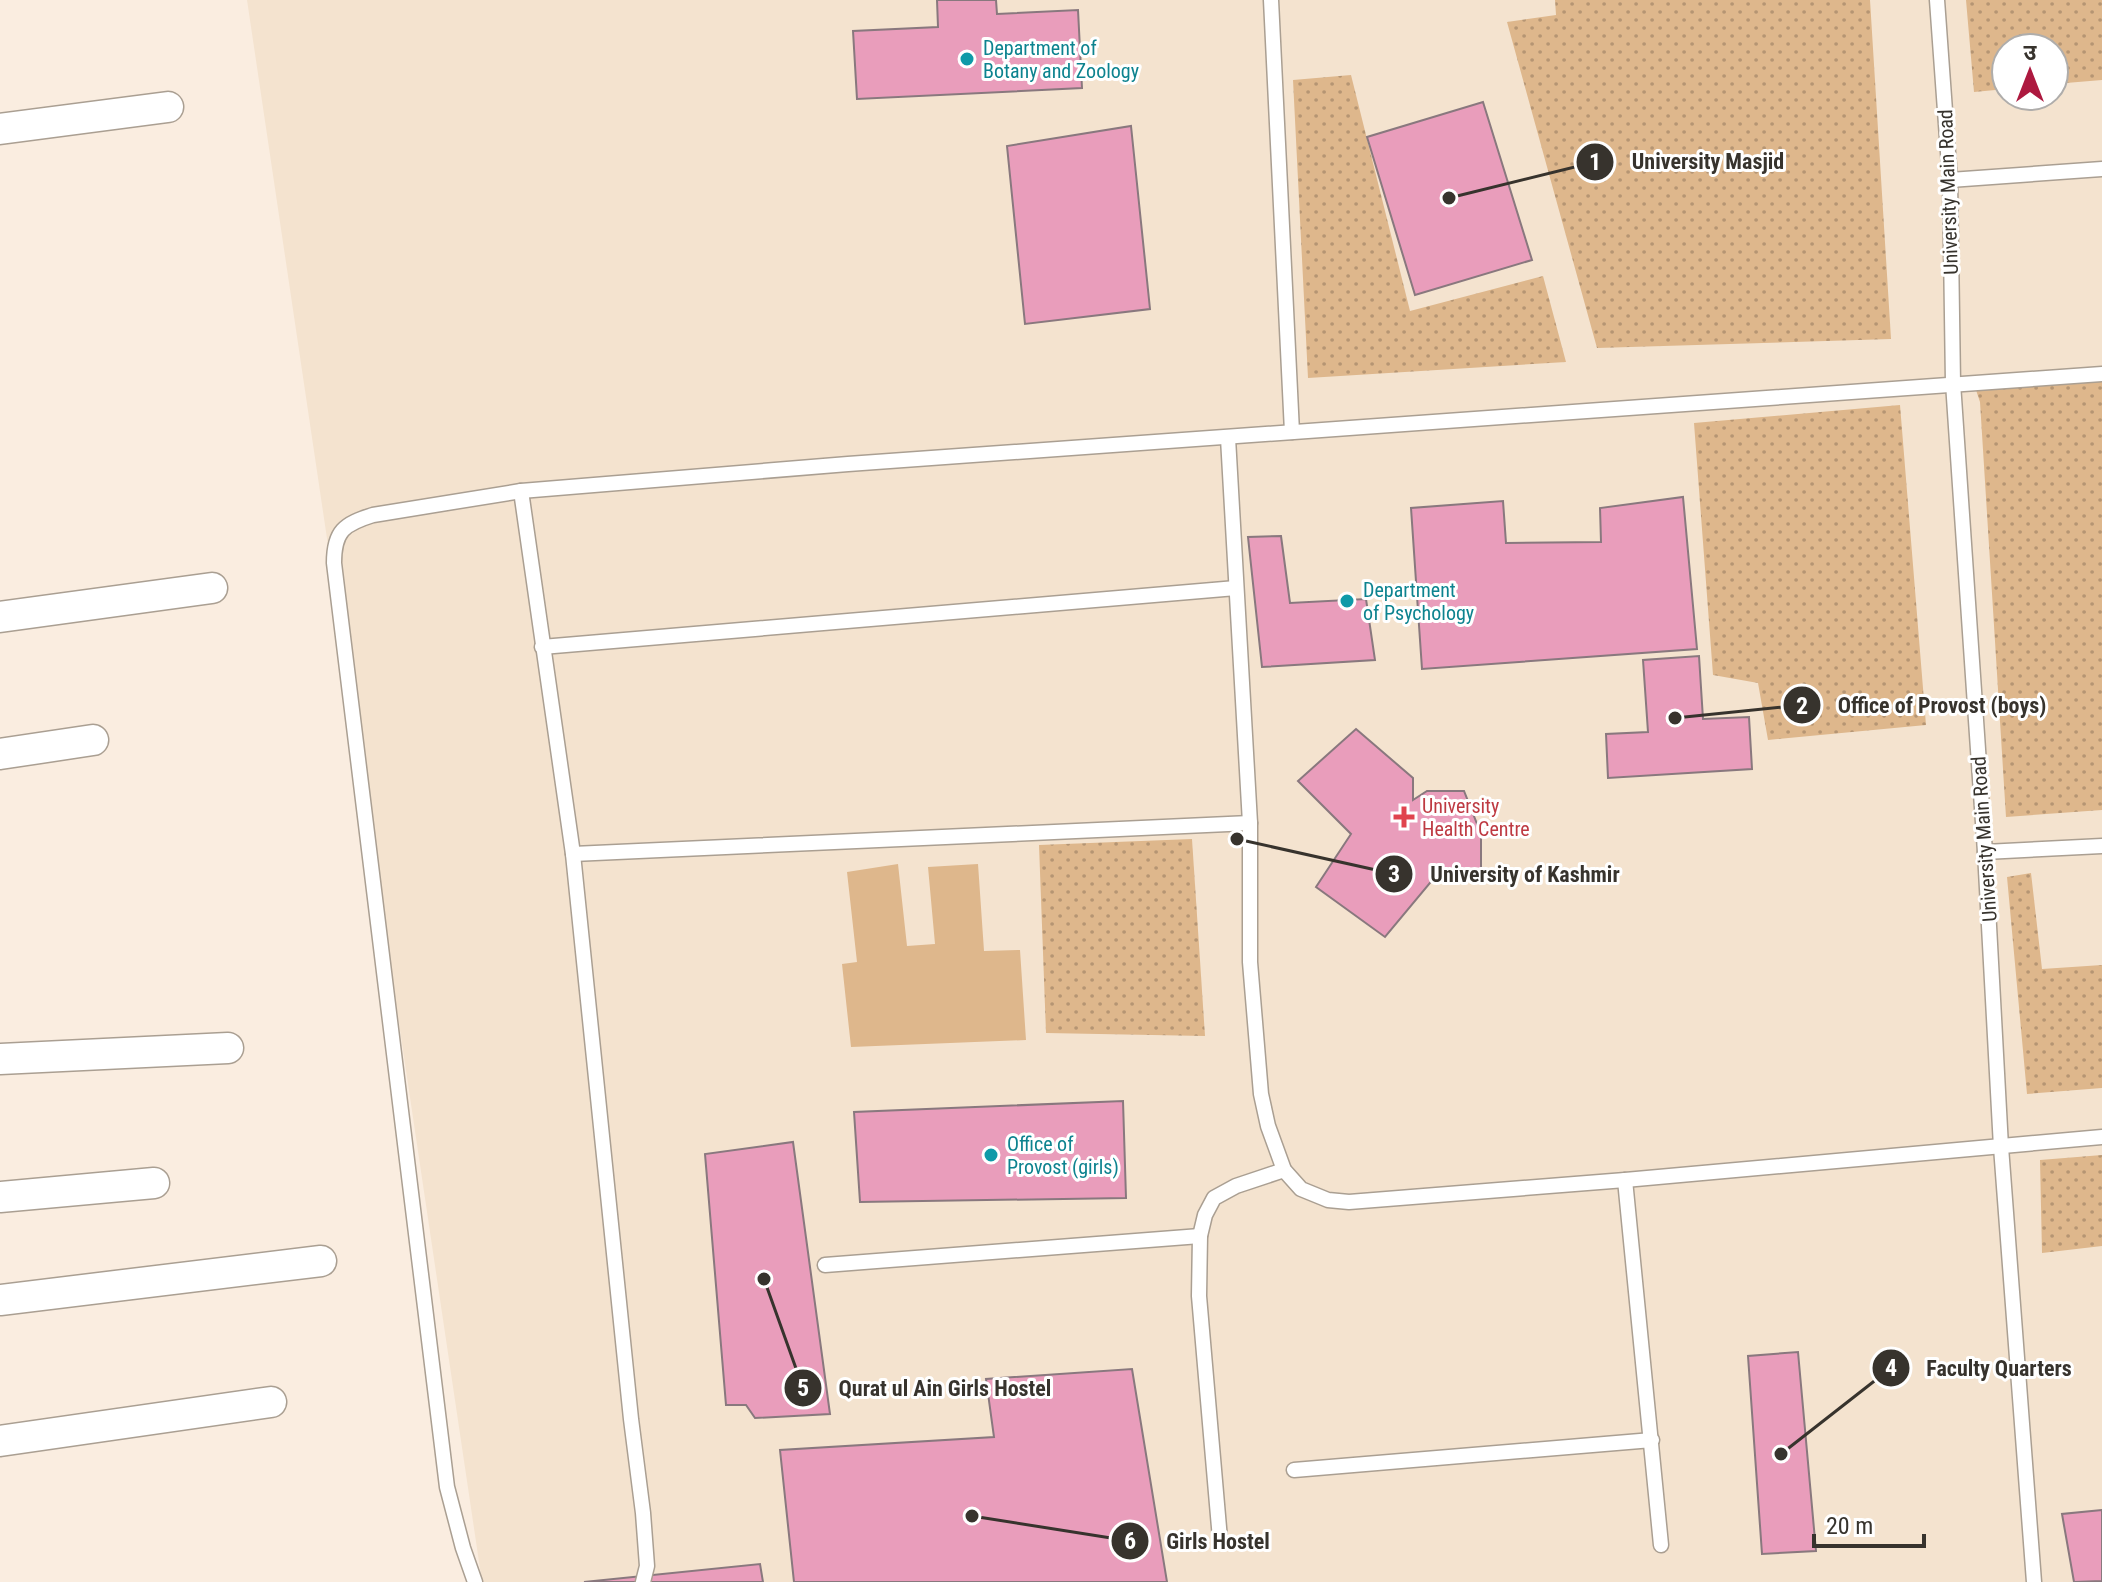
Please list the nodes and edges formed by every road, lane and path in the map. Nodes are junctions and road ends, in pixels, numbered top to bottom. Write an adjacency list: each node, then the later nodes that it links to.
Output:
1 (1271, 0): 9 (lane)
2 (1937, 0): 6 (lane, University Main Road)
3 (168, 107): 4 (street)
4 (0, 129)
5 (2102, 169): 6 (lane)
6 (1950, 180): 8 (lane, University Main Road)
7 (2102, 374): 8 (lane)
8 (1953, 383): 9 (lane); 20 (lane, University Main Road)
9 (1292, 432): 10 (lane)
10 (1228, 438): 11 (lane); 13 (lane)
11 (521, 491): 15 (lane); 40 (lane)
12 (212, 588): 14 (street)
13 (1236, 588): 15 (lane); 18 (lane)
14 (0, 617)
15 (542, 647): 21 (lane)
16 (93, 740): 17 (street)
17 (0, 754)
18 (1250, 823): 21 (lane); 26 (lane)
19 (2102, 846): 20 (lane)
20 (1985, 852): 25 (lane, University Main Road)
21 (573, 854): 41 (lane)
22 (228, 1048): 23 (street)
23 (0, 1059)
24 (2102, 1137): 25 (lane)
25 (2001, 1147): 27 (lane); 42 (lane, University Main Road)
26 (1284, 1170): 27 (lane); 30 (lane)
27 (1625, 1180): 35 (lane)
28 (154, 1183): 29 (street)
29 (0, 1197)
30 (1200, 1236): 32 (lane); 38 (lane)
31 (321, 1261): 33 (street)
32 (825, 1265)
33 (0, 1300)
34 (271, 1402): 36 (street)
35 (1652, 1440): 37 (lane); 39 (lane)
36 (0, 1441)
37 (1294, 1470)
38 (1220, 1539)
39 (1661, 1545)
40 (475, 1582)
41 (643, 1582)
42 (2034, 1582)

